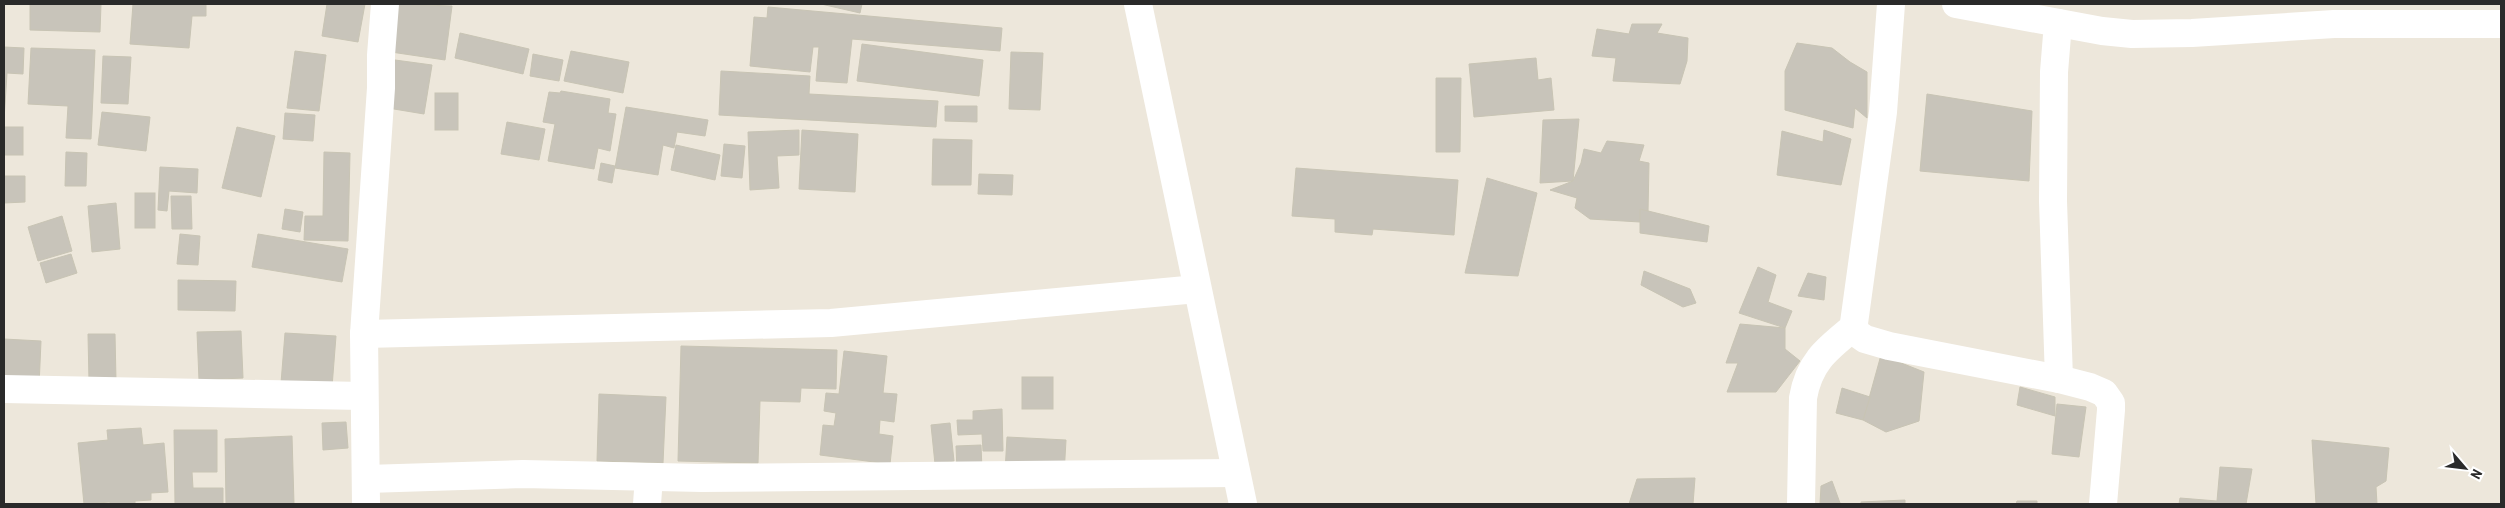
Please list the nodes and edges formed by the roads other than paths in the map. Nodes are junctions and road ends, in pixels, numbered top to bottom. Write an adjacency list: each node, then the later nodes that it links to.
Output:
1 (384, 4): 9 (street)
2 (1138, 4): 7 (street)
3 (1892, 4): 8 (street)
4 (1956, 4): 5 (street)
5 (2058, 23): 6 (street); 10 (street)
6 (2501, 24)
7 (1197, 289): 9 (street); 13 (street)
8 (1854, 327): 10 (street); 18 (street)
9 (364, 334): 12 (street)
10 (2059, 379): 19 (street)
11 (4, 389): 12 (street)
12 (363, 396): 15 (street)
13 (1236, 473): 14 (street); 17 (street)
14 (650, 477): 15 (street); 16 (street)
15 (367, 491)
16 (647, 504)
17 (1243, 504)
18 (1801, 504)
19 (2103, 504)

